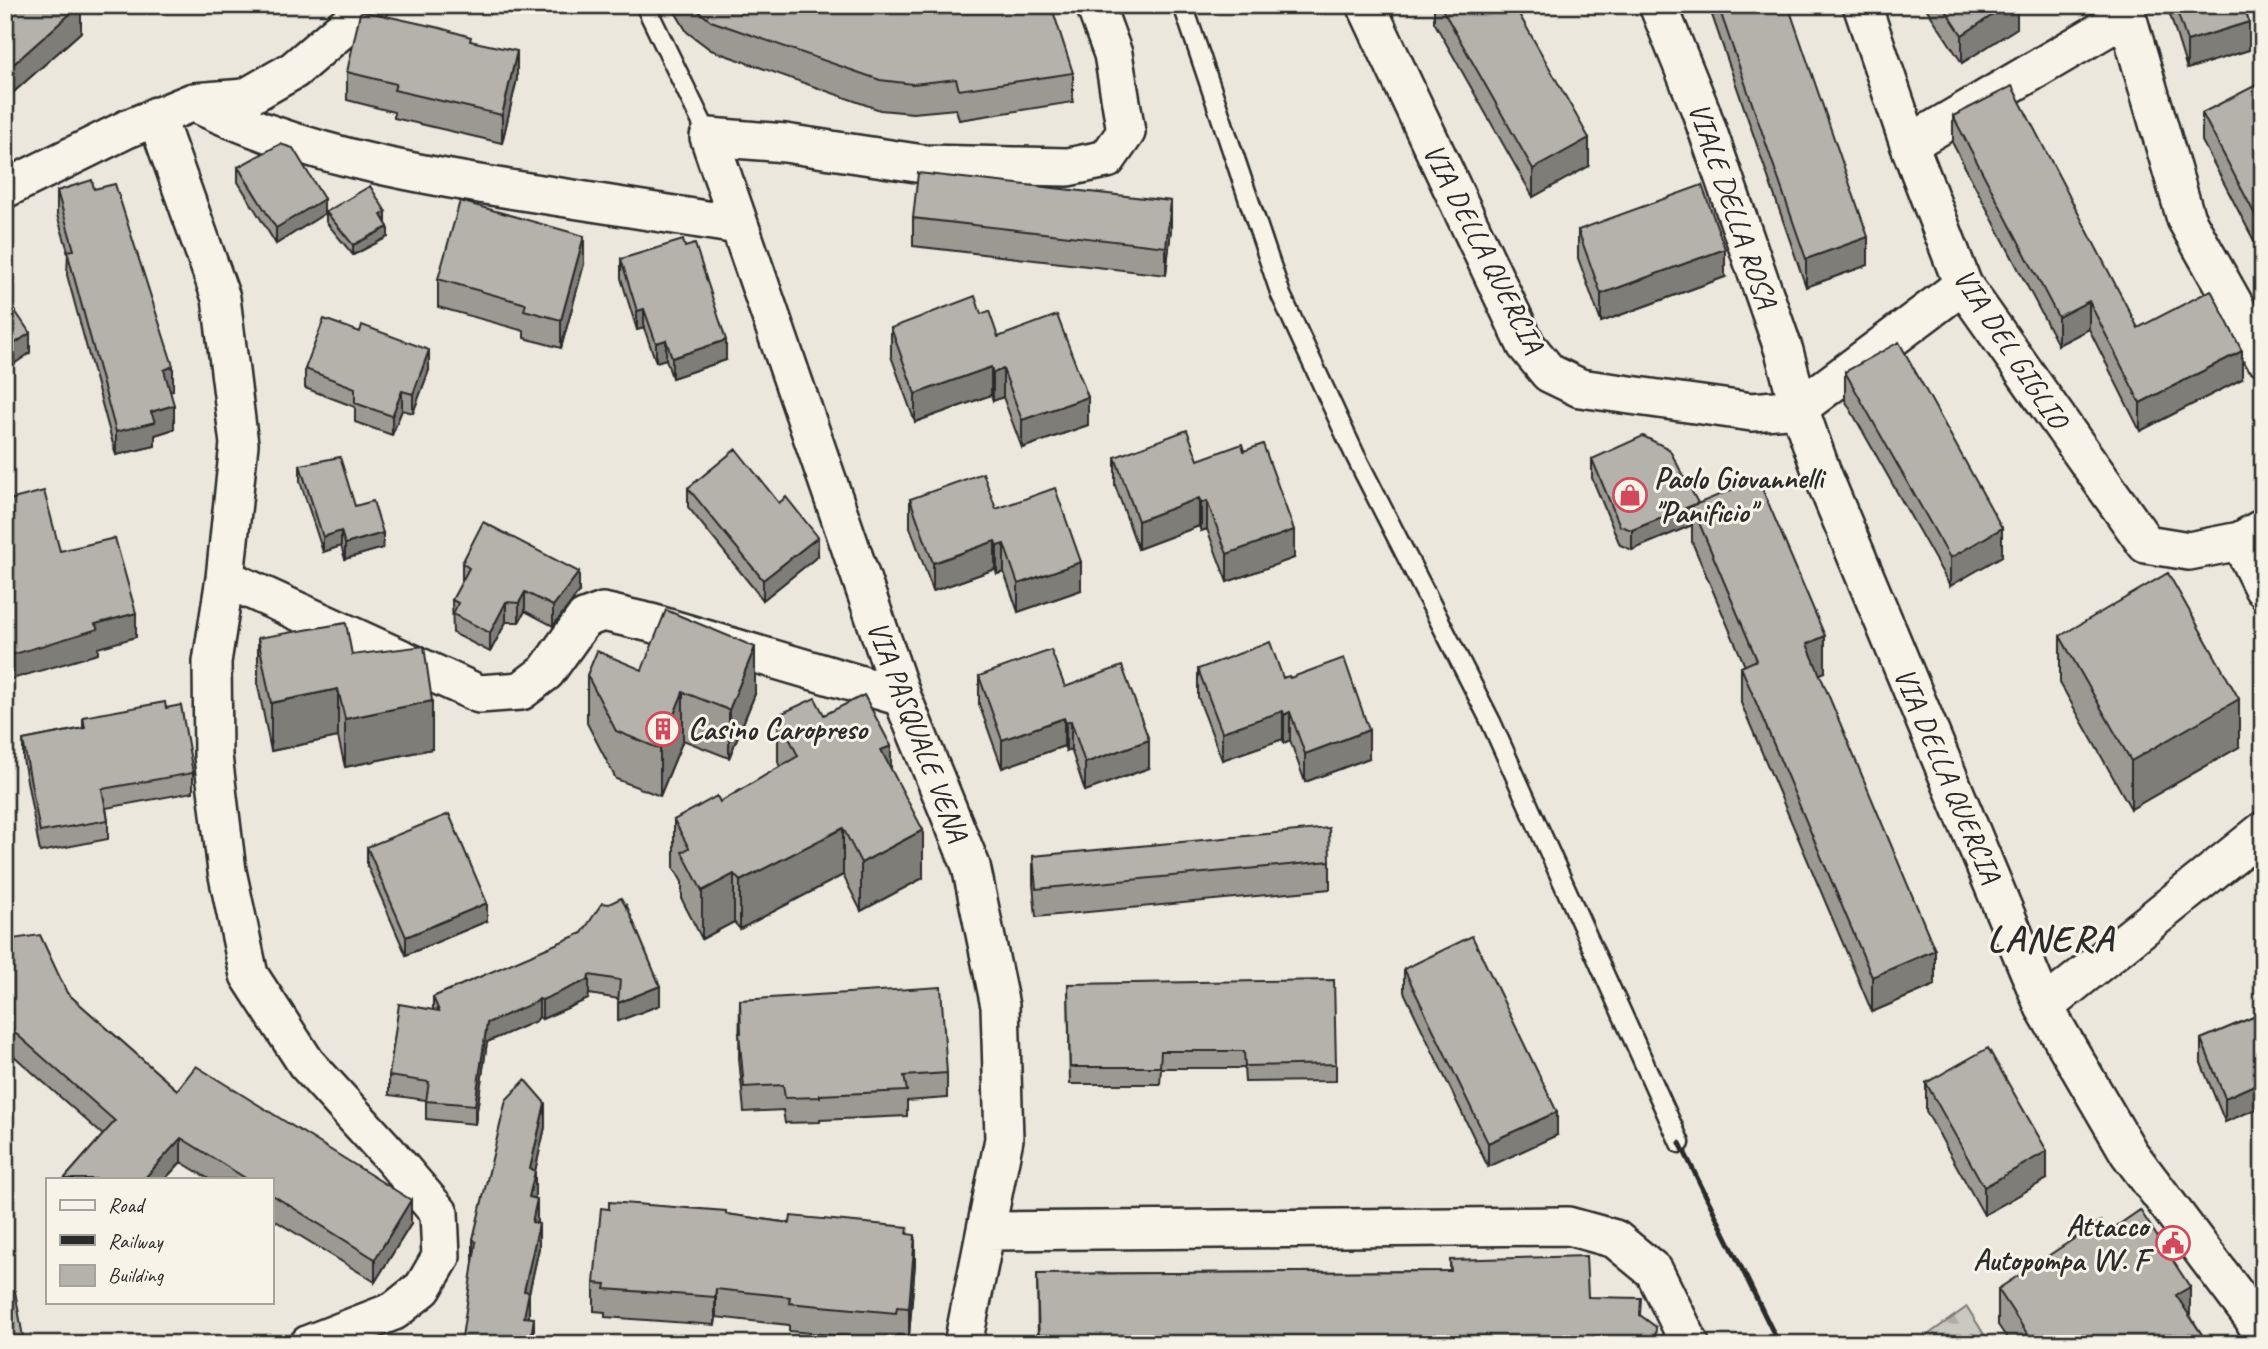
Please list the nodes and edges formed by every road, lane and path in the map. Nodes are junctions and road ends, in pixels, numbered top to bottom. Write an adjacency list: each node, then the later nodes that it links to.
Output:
1 (370, 5): 9 (street)
2 (645, 5): 11 (lane)
3 (1095, 5): 11 (street)
4 (1183, 5): 24 (lane)
5 (1366, 5): 17 (street, VIA DELLA QUERCIA)
6 (1658, 5): 17 (street, VIALE DELLA ROSA)
7 (1862, 5): 12 (street, VIA DEL GIGLIO)
8 (2125, 11): 12 (street); 16 (street)
9 (193, 102): 10 (street); 14 (street)
10 (141, 122): 13 (street); 19 (street)
11 (709, 136): 14 (street, VIA PASQUALE VENA)
12 (1909, 144): 15 (street, VIA DEL GIGLIO)
13 (5, 189)
14 (738, 225): 21 (street, VIA PASQUALE VENA)
15 (1963, 285): 17 (street); 18 (street, VIA DEL GIGLIO)
16 (2263, 356)
17 (1799, 408): 23 (street, VIA DELLA QUERCIA)
18 (2251, 534): 20 (street)
19 (225, 578): 21 (street); 27 (street)
20 (2263, 588)
21 (902, 698): 25 (street, VIA PASQUALE VENA)
22 (2263, 831): 23 (street)
23 (2044, 1007): 26 (street, VIA DELLA QUERCIA)
24 (1680, 1143)
25 (986, 1231): 28 (street, VIA PASQUALE VENA); 29 (street)
26 (2263, 1337)
27 (309, 1344)
28 (962, 1344)
29 (1690, 1344)

